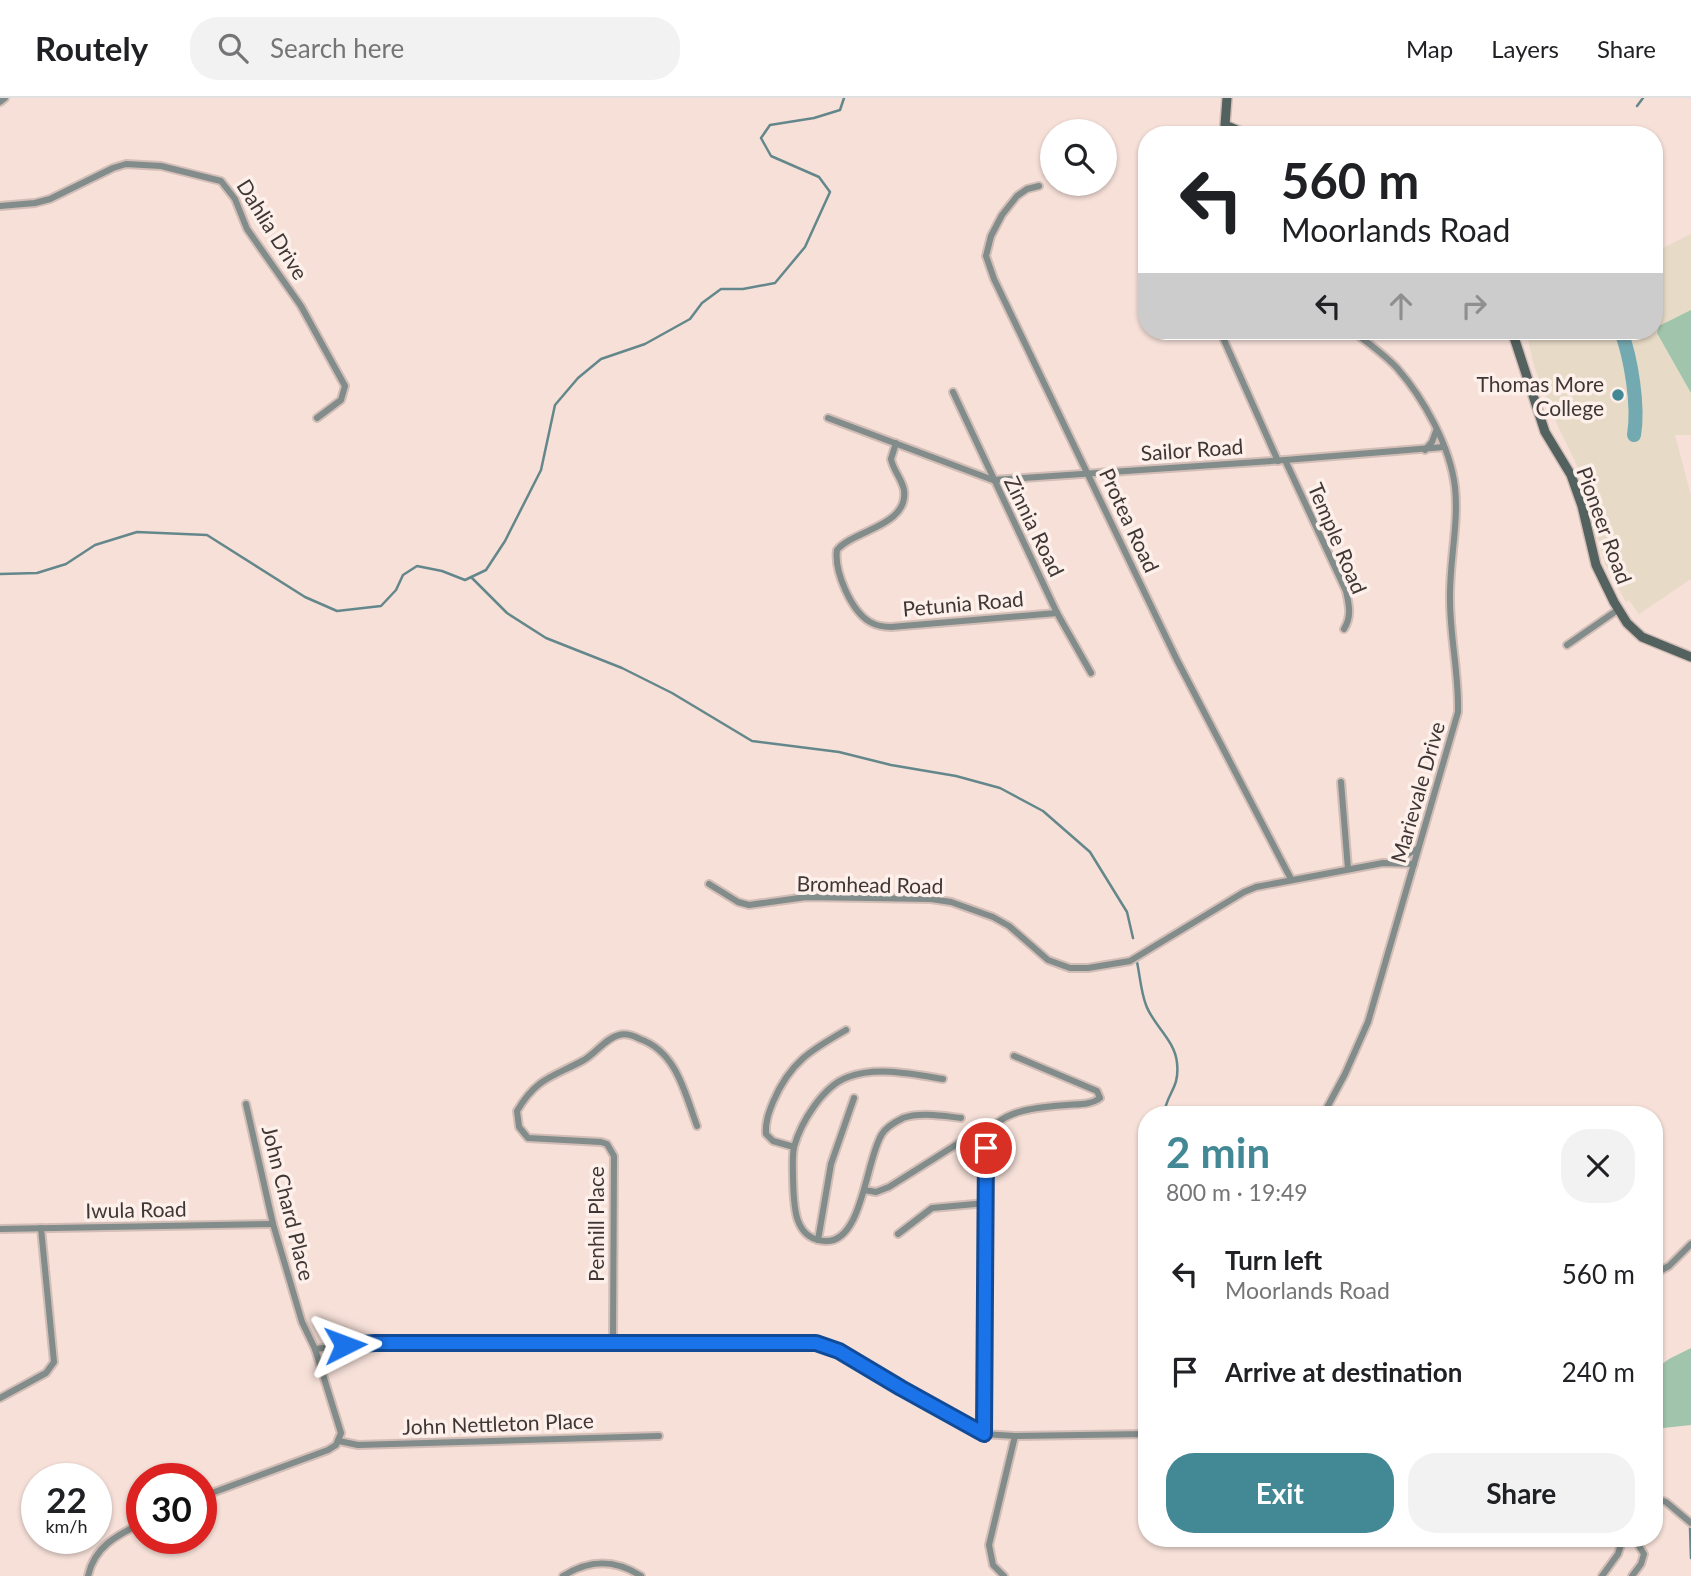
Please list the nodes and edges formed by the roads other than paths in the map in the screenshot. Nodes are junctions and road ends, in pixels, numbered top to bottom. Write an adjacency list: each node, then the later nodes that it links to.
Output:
1 (5, 98): 3 (street)
2 (1227, 98): 4 (main road)
3 (0, 102)
4 (1224, 126)
5 (1039, 186): 18 (street, Protea Road)
6 (0, 206): 11 (street, Dahlia Drive)
7 (1224, 340): 17 (street, Temple Road)
8 (1363, 340): 13 (street, Marievale Drive)
9 (1515, 340): 20 (main road, Pioneer Road)
10 (953, 392): 19 (street, Zinnia Road)
11 (317, 418)
12 (828, 418): 14 (street, Sailor Road)
13 (1436, 430): 15 (street, Marievale Drive); 16 (street)
14 (896, 443): 19 (street, Sailor Road); 21 (street, Petunia Road)
15 (1444, 447): 16 (street, Sailor Road); 27 (street, Marievale Drive)
16 (1425, 450): 17 (street, Sailor Road)
17 (1282, 461): 18 (street, Sailor Road); 22 (street, Temple Road)
18 (1089, 473): 19 (street, Sailor Road); 31 (street, Protea Road)
19 (993, 480): 21 (street, Zinnia Road)
20 (1619, 609): 23 (street); 24 (main road, Pioneer Road)
21 (1057, 613): 25 (street, Zinnia Road)
22 (1344, 629)
23 (1567, 645)
24 (1691, 657)
25 (1091, 673)
26 (1341, 782): 30 (street)
27 (1418, 849): 28 (street); 29 (street, Marievale Drive)
28 (1395, 862): 29 (street, Bromhead Road); 30 (street, Bromhead Road)
29 (1414, 864): 38 (street, Marievale Drive)
30 (1348, 869): 31 (street, Bromhead Road)
31 (1291, 879): 32 (street, Bromhead Road)
32 (709, 884)
33 (846, 1030): 41 (street)
34 (1014, 1056): 42 (street)
35 (943, 1079): 41 (street)
36 (854, 1098): 49 (street)
37 (246, 1104): 45 (street, John Chard Place)
38 (1328, 1106)
39 (961, 1118): 43 (street)
40 (698, 1126): 52 (street, Penhill Place)
41 (794, 1147): 49 (street)
42 (986, 1148): 43 (street); 44 (street)
43 (864, 1190): 49 (street)
44 (986, 1203): 48 (street); 55 (street)
45 (273, 1224): 47 (street, Iwula Road); 53 (street, John Chard Place)
46 (0, 1228): 47 (street, Iwula Road)
47 (41, 1228): 54 (street)
48 (898, 1234)
49 (818, 1240)
50 (1691, 1244): 51 (street)
51 (1663, 1269)
52 (613, 1342): 53 (street); 55 (street)
53 (315, 1349): 59 (street, John Chard Place)
54 (0, 1398)
55 (984, 1434): 58 (street)
56 (1138, 1434): 58 (street)
57 (659, 1436): 59 (street, John Nettleton Place)
58 (1015, 1436): 69 (street)
59 (338, 1441): 60 (street)
60 (217, 1491)
61 (1663, 1501): 62 (street)
62 (1691, 1523)
63 (126, 1531): 66 (street)
64 (1620, 1547): 70 (street)
65 (1640, 1547): 71 (street)
66 (88, 1576)
67 (563, 1576): 68 (street)
68 (641, 1576)
69 (1004, 1576)
70 (1602, 1576)
71 (1632, 1576)

